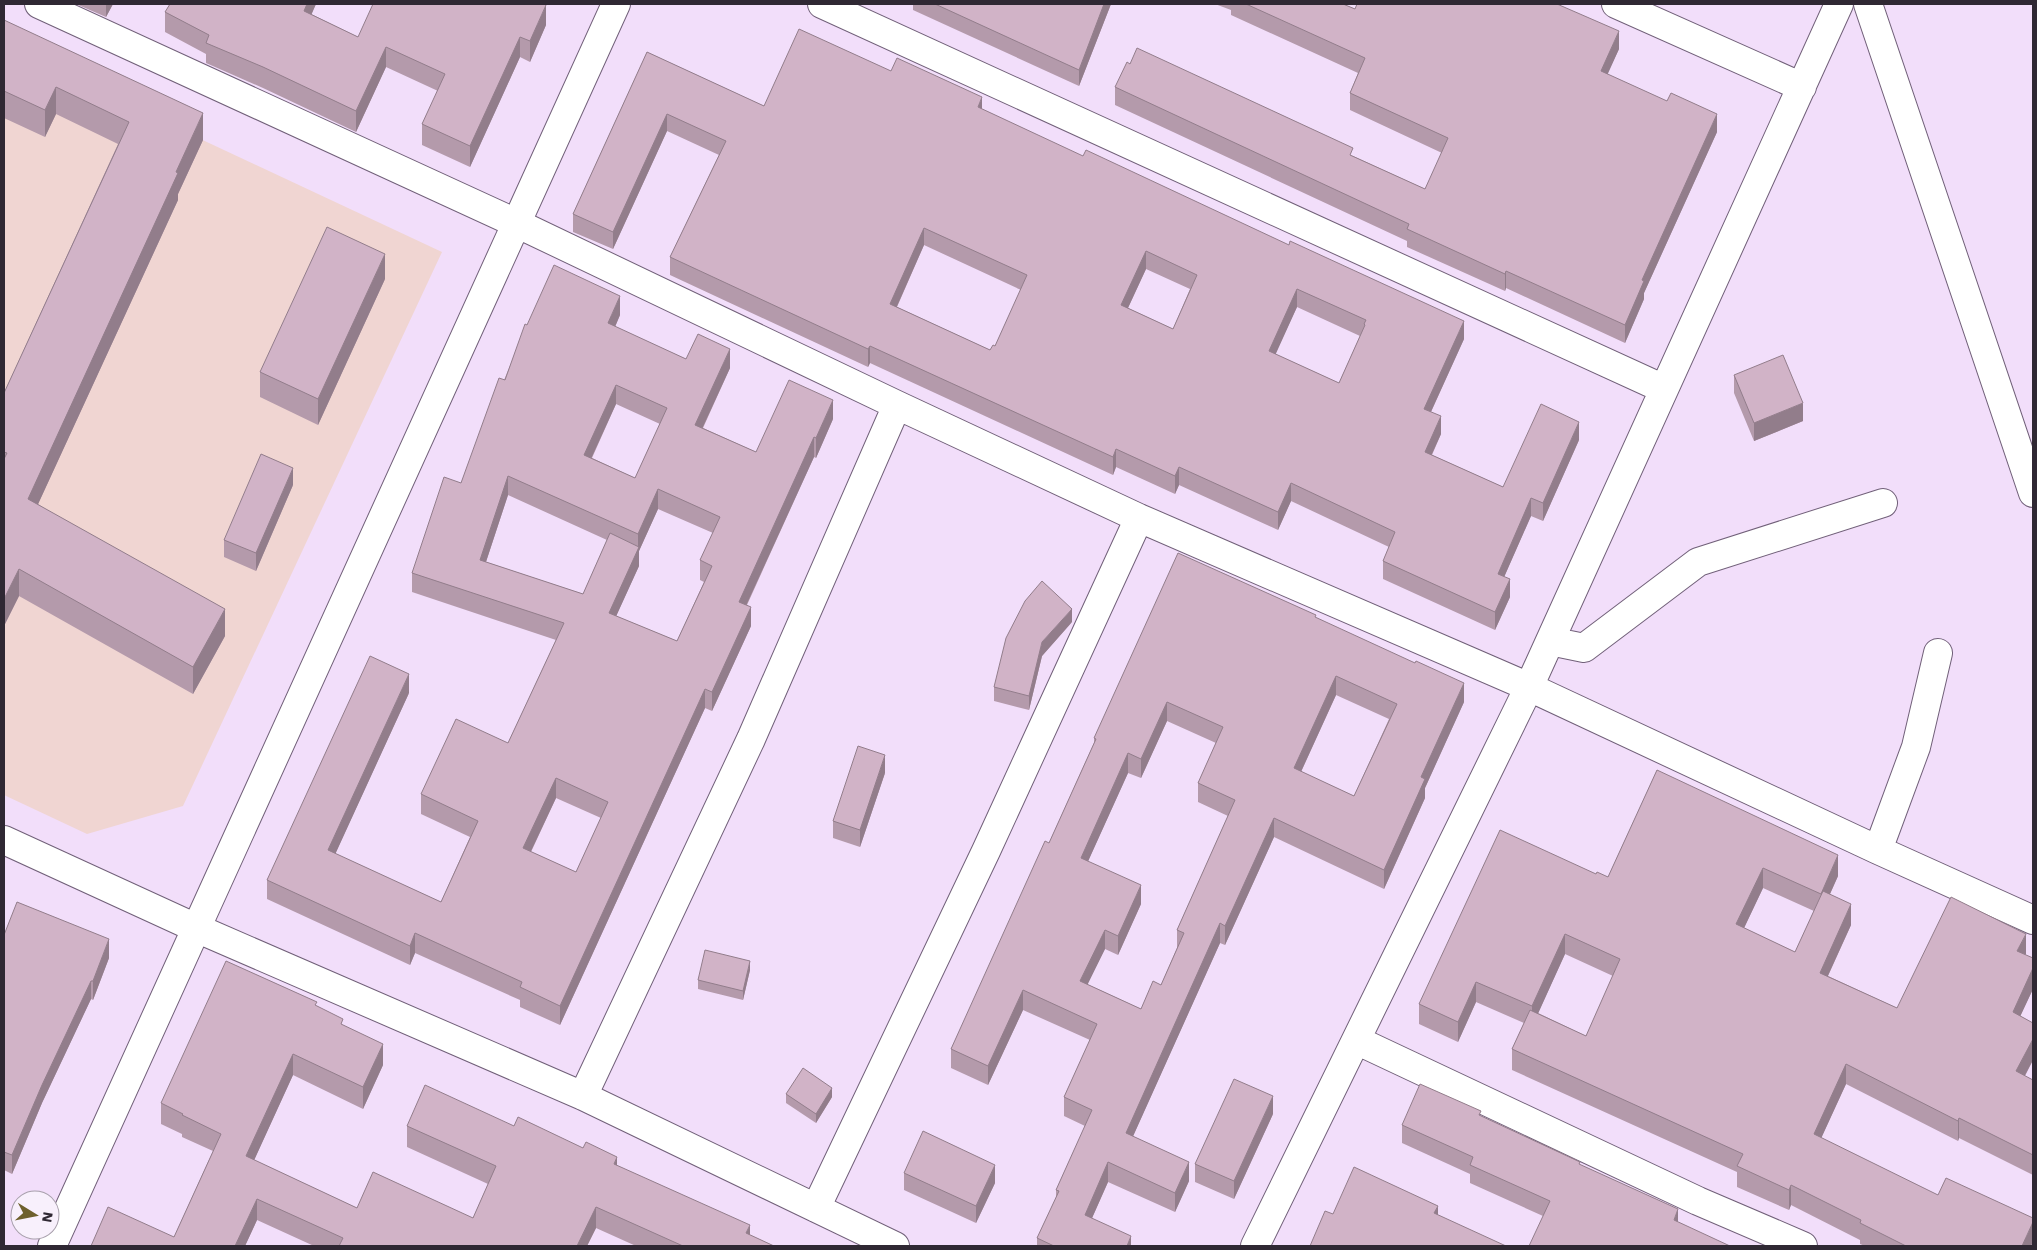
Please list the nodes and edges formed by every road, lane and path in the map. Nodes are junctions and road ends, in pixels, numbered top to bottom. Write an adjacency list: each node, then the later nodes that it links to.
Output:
1 (39, 4): 8 (street)
2 (616, 4): 8 (street)
3 (822, 4): 9 (street)
4 (1616, 4): 7 (street)
5 (1839, 4): 7 (street)
6 (1868, 4): 11 (street)
7 (1802, 87): 9 (street)
8 (516, 223): 10 (street); 20 (street)
9 (1664, 390): 14 (street)
10 (897, 405): 13 (street); 22 (street)
11 (2033, 493)
12 (1883, 503): 14 (street)
13 (1139, 518): 16 (street); 23 (street)
14 (1550, 641): 16 (street)
15 (1938, 653): 18 (street)
16 (1529, 687): 18 (street); 21 (street)
17 (4, 840): 20 (street)
18 (1878, 850): 19 (street)
19 (2033, 920)
20 (196, 928): 22 (street); 24 (street)
21 (1356, 1040): 26 (street); 27 (street)
22 (583, 1096): 23 (street)
23 (816, 1208): 25 (street)
24 (52, 1246)
25 (896, 1246)
26 (1255, 1246)
27 (1803, 1246)

